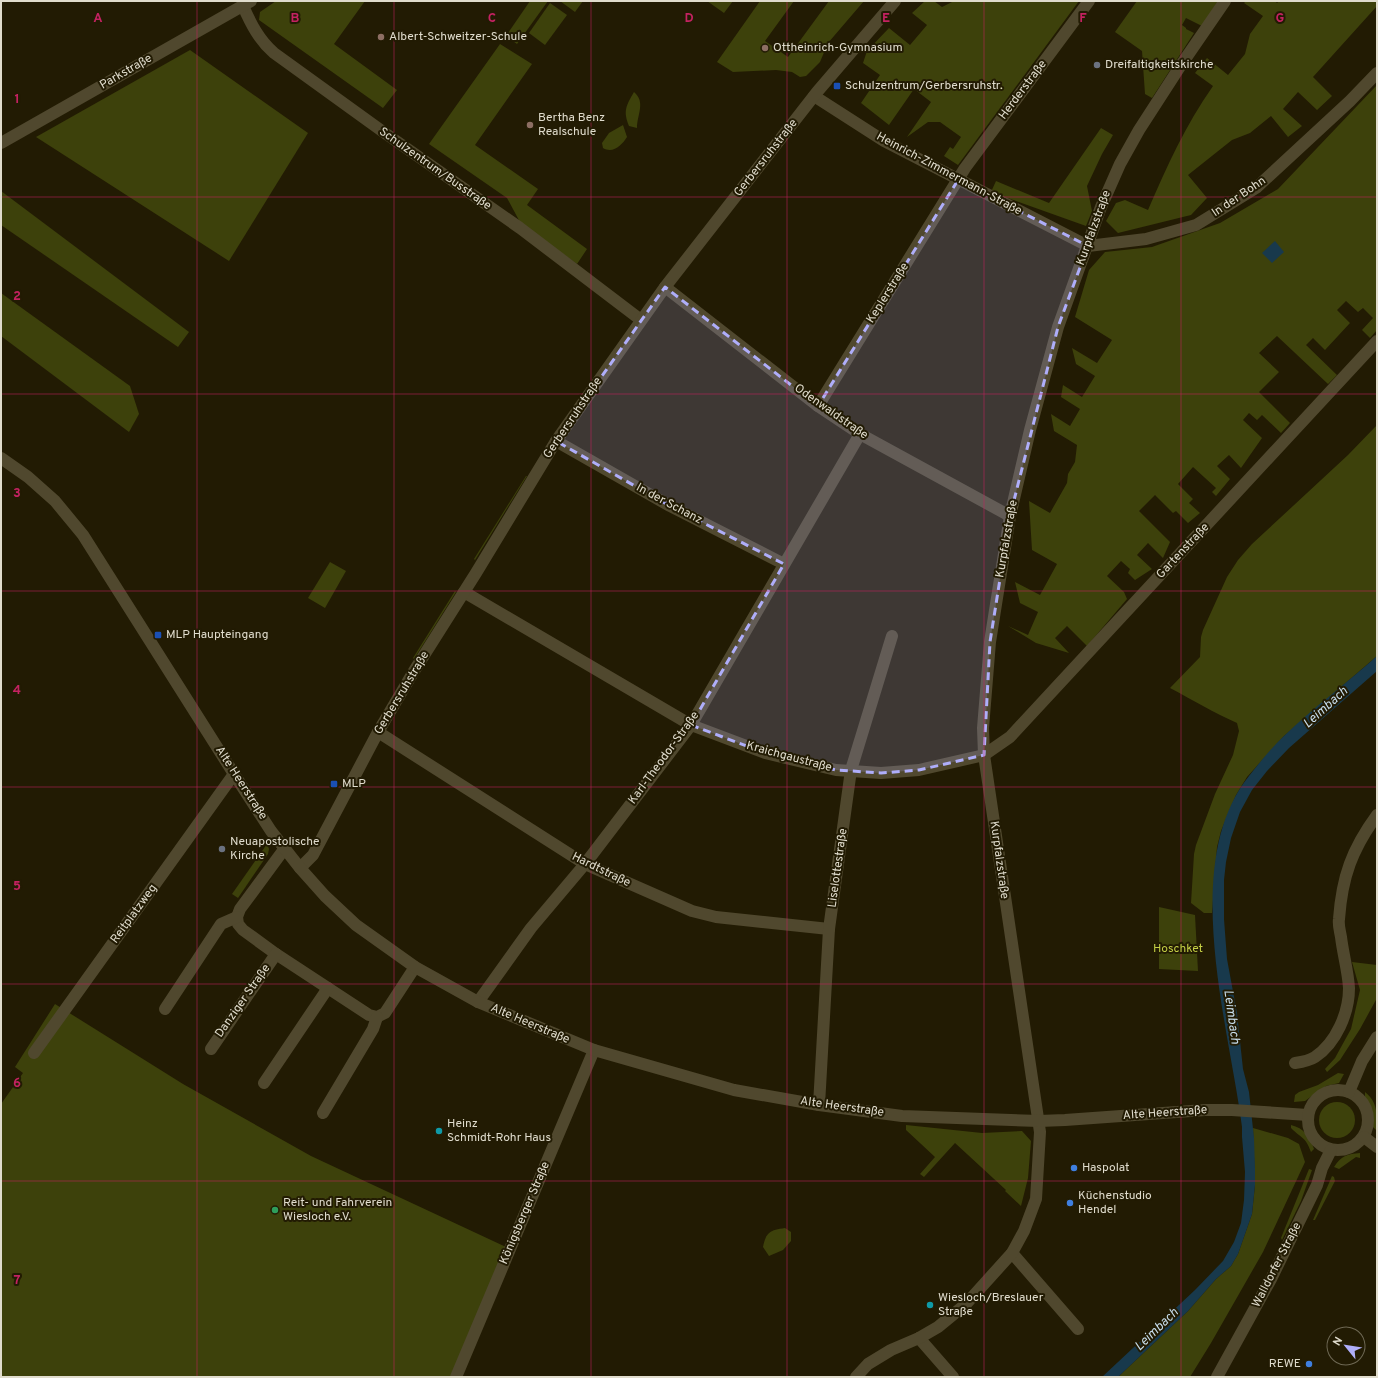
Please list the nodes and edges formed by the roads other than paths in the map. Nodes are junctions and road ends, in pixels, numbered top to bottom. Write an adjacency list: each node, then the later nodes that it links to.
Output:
1 (895, 1): 6 (street, Gerbersruhstraße)
2 (1089, 1): 8 (street, Herderstraße)
3 (1225, 1): 9 (street, Kurpfalzstraße)
4 (247, 4): 7 (street, Parkstraße); 11 (street, Schulzentrum/Busstraße)
5 (1377, 73): 9 (street, In der Bohn)
6 (814, 96): 8 (street, Heinrich-Zimmermann-Straße); 10 (street, Gerbersruhstraße)
7 (1, 143)
8 (958, 180): 9 (street, Heinrich-Zimmermann-Straße); 13 (street, Keplerstraße)
9 (1088, 246): 17 (street, Kurpfalzstraße)
10 (665, 287): 11 (street, Gerbersruhstraße); 13 (street, Odenwaldstraße)
11 (641, 320): 15 (street, Gerbersruhstraße)
12 (1377, 341): 23 (street, Gartenstraße)
13 (818, 406): 14 (street, Odenwaldstraße)
14 (860, 434): 17 (street, Odenwaldstraße); 18 (street, Karl-Theodor-Straße)
15 (556, 441): 18 (street, In der Schanz); 19 (street, Gerbersruhstraße)
16 (1, 458): 25 (street, Alte Heerstraße)
17 (1010, 516): 23 (street, Kurpfalzstraße)
18 (784, 564): 21 (street, Karl-Theodor-Straße)
19 (464, 592): 21 (street, Kraichgaustraße); 22 (street, Gerbersruhstraße)
20 (892, 636): 24 (street, Liselottestraße)
21 (691, 725): 24 (street, Kraichgaustraße); 28 (street, Karl-Theodor-Straße)
22 (378, 732): 28 (street, Hardtstraße); 29 (street, Gerbersruhstraße)
23 (984, 755): 24 (street, Kraichgaustraße); 48 (street, Kurpfalzstraße)
24 (851, 770): 31 (street, Liselottestraße)
25 (234, 774): 27 (street, Alte Heerstraße); 41 (street, Reitplatzweg)
26 (1377, 815): 42 (street)
27 (284, 848): 29 (street, Alte Heerstraße); 30 (street)
28 (585, 864): 31 (street, Hardtstraße); 35 (street, Karl-Theodor-Straße)
29 (300, 868): 33 (street, Alte Heerstraße)
30 (237, 917): 32 (street, Danziger Straße); 36 (street)
31 (830, 929): 45 (street, Liselottestraße)
32 (276, 954): 34 (street, Danziger Straße); 39 (street, Danziger Straße)
33 (415, 967): 35 (street, Alte Heerstraße); 37 (street)
34 (328, 988): 37 (street, Danziger Straße); 43 (street)
35 (478, 1002): 40 (street, Alte Heerstraße)
36 (166, 1009)
37 (377, 1017): 46 (street)
38 (1377, 1037): 44 (street)
39 (211, 1049)
40 (594, 1050): 45 (street, Alte Heerstraße); 55 (street, Königsberger Straße)
41 (34, 1053)
42 (1295, 1063)
43 (264, 1083)
44 (1349, 1092): 47 (street); 49 (street)
45 (819, 1105): 48 (street, Alte Heerstraße)
46 (323, 1113)
47 (1308, 1115): 48 (street, Alte Heerstraße); 51 (street)
48 (1039, 1121): 52 (street, Kurpfalzstraße)
49 (1364, 1137): 50 (street); 51 (street)
50 (1377, 1147)
51 (1331, 1150): 58 (street, Walldorfer Straße)
52 (1012, 1253): 53 (street); 54 (street, Kurpfalzstraße)
53 (1078, 1329)
54 (919, 1338): 56 (street, Kurpfalzstraße); 57 (street)
55 (456, 1377)
56 (856, 1377)
57 (953, 1377)
58 (1217, 1377)

